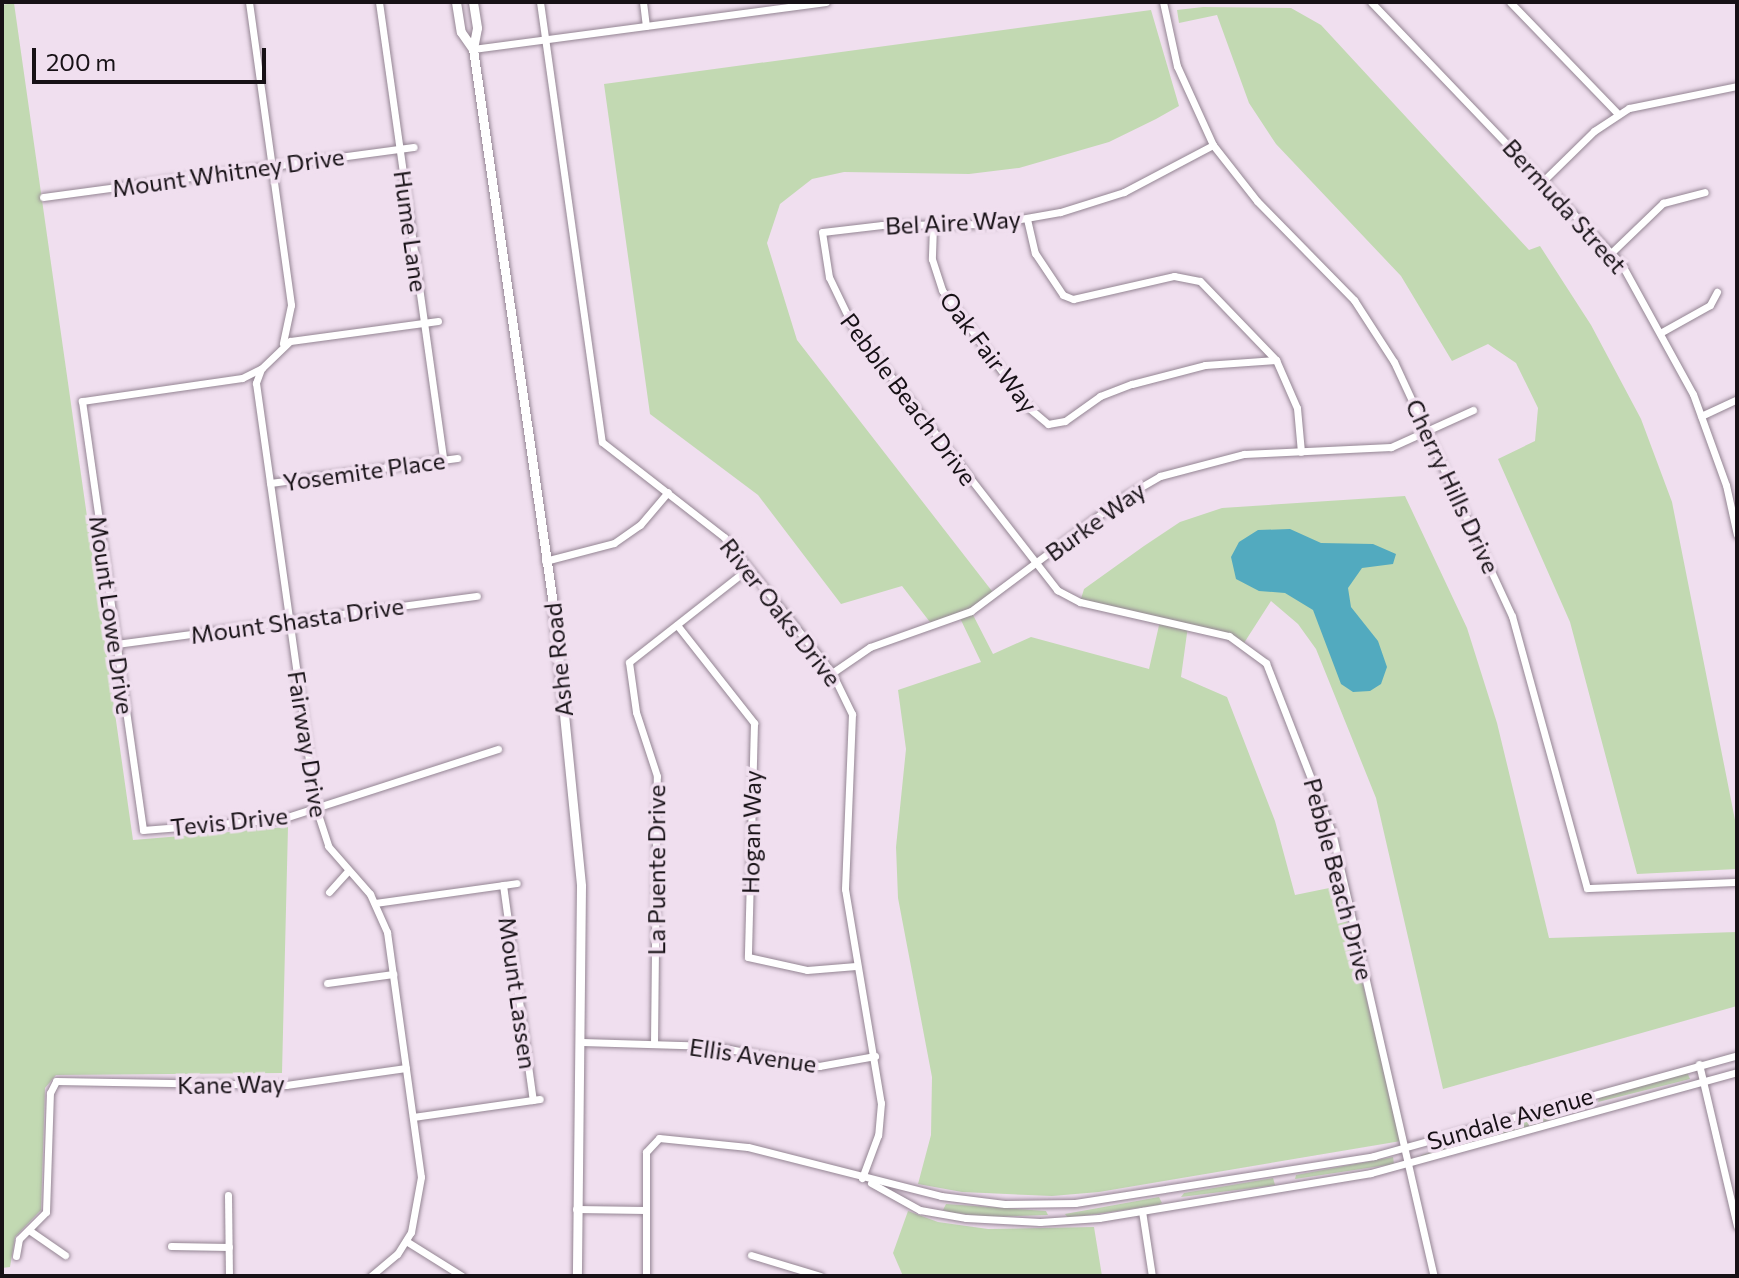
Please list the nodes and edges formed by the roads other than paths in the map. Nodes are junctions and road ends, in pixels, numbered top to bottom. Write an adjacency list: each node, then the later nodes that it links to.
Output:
1 (249, 2): 21 (street)
2 (379, 2): 20 (street, Hume Lane)
3 (456, 2): 15 (street, Ashe Road)
4 (473, 2): 15 (street, Ashe Road)
5 (540, 2): 14 (street, River Oaks Drive)
6 (643, 2): 13 (street)
7 (747, 2): 12 (street)
8 (826, 2): 12 (street)
9 (1163, 2): 18 (street, Cherry Hills Drive)
10 (1371, 2): 22 (street, Bermuda Street)
11 (1510, 2): 17 (street)
12 (749, 12): 13 (street)
13 (646, 26): 14 (street)
14 (546, 40): 15 (street); 44 (street, River Oaks Drive)
15 (473, 49): 47 (street, Ashe Road)
16 (1737, 86): 17 (street)
17 (1618, 114): 22 (street)
18 (1213, 145): 25 (street, Bel Aire Way); 39 (street, Cherry Hills Drive)
19 (414, 147): 20 (street, Mount Whitney Drive)
20 (399, 149): 21 (street, Mount Whitney Drive); 31 (street, Hume Lane)
21 (272, 166): 24 (street, Mount Whitney Drive); 33 (street)
22 (1544, 180): 28 (street, Bermuda Street)
23 (1705, 192): 28 (street)
24 (43, 197)
25 (1027, 219): 26 (street, Bel Aire Way); 34 (street)
26 (933, 226): 27 (street, Bel Aire Way); 34 (street, Oak Fair Way)
27 (822, 232): 48 (street, Pebble Beach Drive)
28 (1612, 252): 32 (street, Bermuda Street)
29 (1717, 292): 32 (street)
30 (438, 321): 31 (street)
31 (424, 322): 33 (street); 42 (street, Hume Lane)
32 (1660, 333): 38 (street, Bermuda Street)
33 (281, 348): 35 (street)
34 (1276, 360): 40 (street)
35 (262, 368): 43 (street, Fairway Drive); 53 (street, Mount Lowe Drive)
36 (1737, 399): 38 (street)
37 (1473, 410): 39 (street, Burke Way)
38 (1701, 416): 45 (street, Bermuda Street)
39 (1428, 432): 40 (street, Burke Way); 59 (street, Cherry Hills Drive)
40 (1301, 452): 48 (street, Burke Way)
41 (457, 458): 42 (street, Yosemite Place)
42 (443, 460): 43 (street, Yosemite Place)
43 (270, 483): 51 (street, Fairway Drive)
44 (668, 492): 47 (street); 49 (street, River Oaks Drive)
45 (1733, 493): 46 (street, Bermuda Street)
46 (1737, 535)
47 (545, 561): 67 (street, Ashe Road)
48 (1035, 564): 54 (street, Burke Way); 76 (street, Pebble Beach Drive)
49 (749, 568): 52 (street, La Puente Drive); 54 (street, River Oaks Drive)
50 (477, 596): 51 (street, Mount Shasta Drive)
51 (289, 621): 53 (street, Mount Shasta Drive); 56 (street, Fairway Drive)
52 (677, 625): 64 (street, Hogan Way); 68 (street, La Puente Drive)
53 (116, 644): 57 (street, Mount Lowe Drive)
54 (832, 673): 64 (street, River Oaks Drive)
55 (498, 749): 56 (street, Tevis Drive)
56 (316, 808): 57 (street, Tevis Drive); 58 (street, Fairway Drive)
57 (143, 830)
58 (348, 871): 62 (street); 63 (street, Fairway Drive)
59 (1737, 882)
60 (517, 883): 61 (street)
61 (503, 885): 63 (street); 75 (street, Mount Lassen)
62 (329, 892)
63 (375, 903): 65 (street, Fairway Drive)
64 (856, 966): 70 (street, River Oaks Drive)
65 (393, 974): 66 (street); 72 (street, Fairway Drive)
66 (327, 983)
67 (582, 1042): 68 (street, Ellis Avenue); 85 (street, Ashe Road)
68 (654, 1044): 70 (street, Ellis Avenue)
69 (1737, 1055): 71 (street, Sundale Avenue)
70 (875, 1056): 79 (street, River Oaks Drive)
71 (1699, 1064): 74 (street); 76 (street, Sundale Avenue)
72 (406, 1068): 75 (street, Fairway Drive); 90 (street, Kane Way)
73 (1737, 1072): 74 (street, Sundale Avenue)
74 (1703, 1080): 77 (street, Sundale Avenue); 89 (street)
75 (413, 1117): 91 (street, Fairway Drive)
76 (1404, 1149): 77 (street, Pebble Beach Drive); 78 (street, Sundale Avenue)
77 (1408, 1164): 80 (street, Sundale Avenue); 104 (street, Pebble Beach Drive)
78 (1282, 1171): 80 (street); 81 (street, Sundale Avenue)
79 (862, 1178): 83 (street, Sundale Avenue); 86 (street, Sundale Avenue); 88 (street, Sundale Avenue)
80 (1284, 1188): 84 (street, Sundale Avenue)
81 (1170, 1190): 83 (street, Sundale Avenue); 84 (street)
82 (228, 1195): 93 (street)
83 (1054, 1204): 88 (street)
84 (1173, 1206): 87 (street, Sundale Avenue)
85 (576, 1209): 86 (street); 100 (street, Ashe Road)
86 (645, 1210): 101 (street)
87 (1142, 1211): 88 (street, Sundale Avenue); 103 (street)
88 (1055, 1221)
89 (1737, 1226)
90 (29, 1230): 94 (street); 96 (street)
91 (406, 1241): 98 (street, Fairway Drive); 99 (street)
92 (171, 1246): 93 (street)
93 (229, 1247): 97 (street)
94 (65, 1255)
95 (751, 1255): 102 (street)
96 (16, 1256)
97 (229, 1276)
98 (371, 1276)
99 (462, 1276)
100 (577, 1276)
101 (646, 1276)
102 (820, 1276)
103 (1152, 1276)
104 (1434, 1276)

